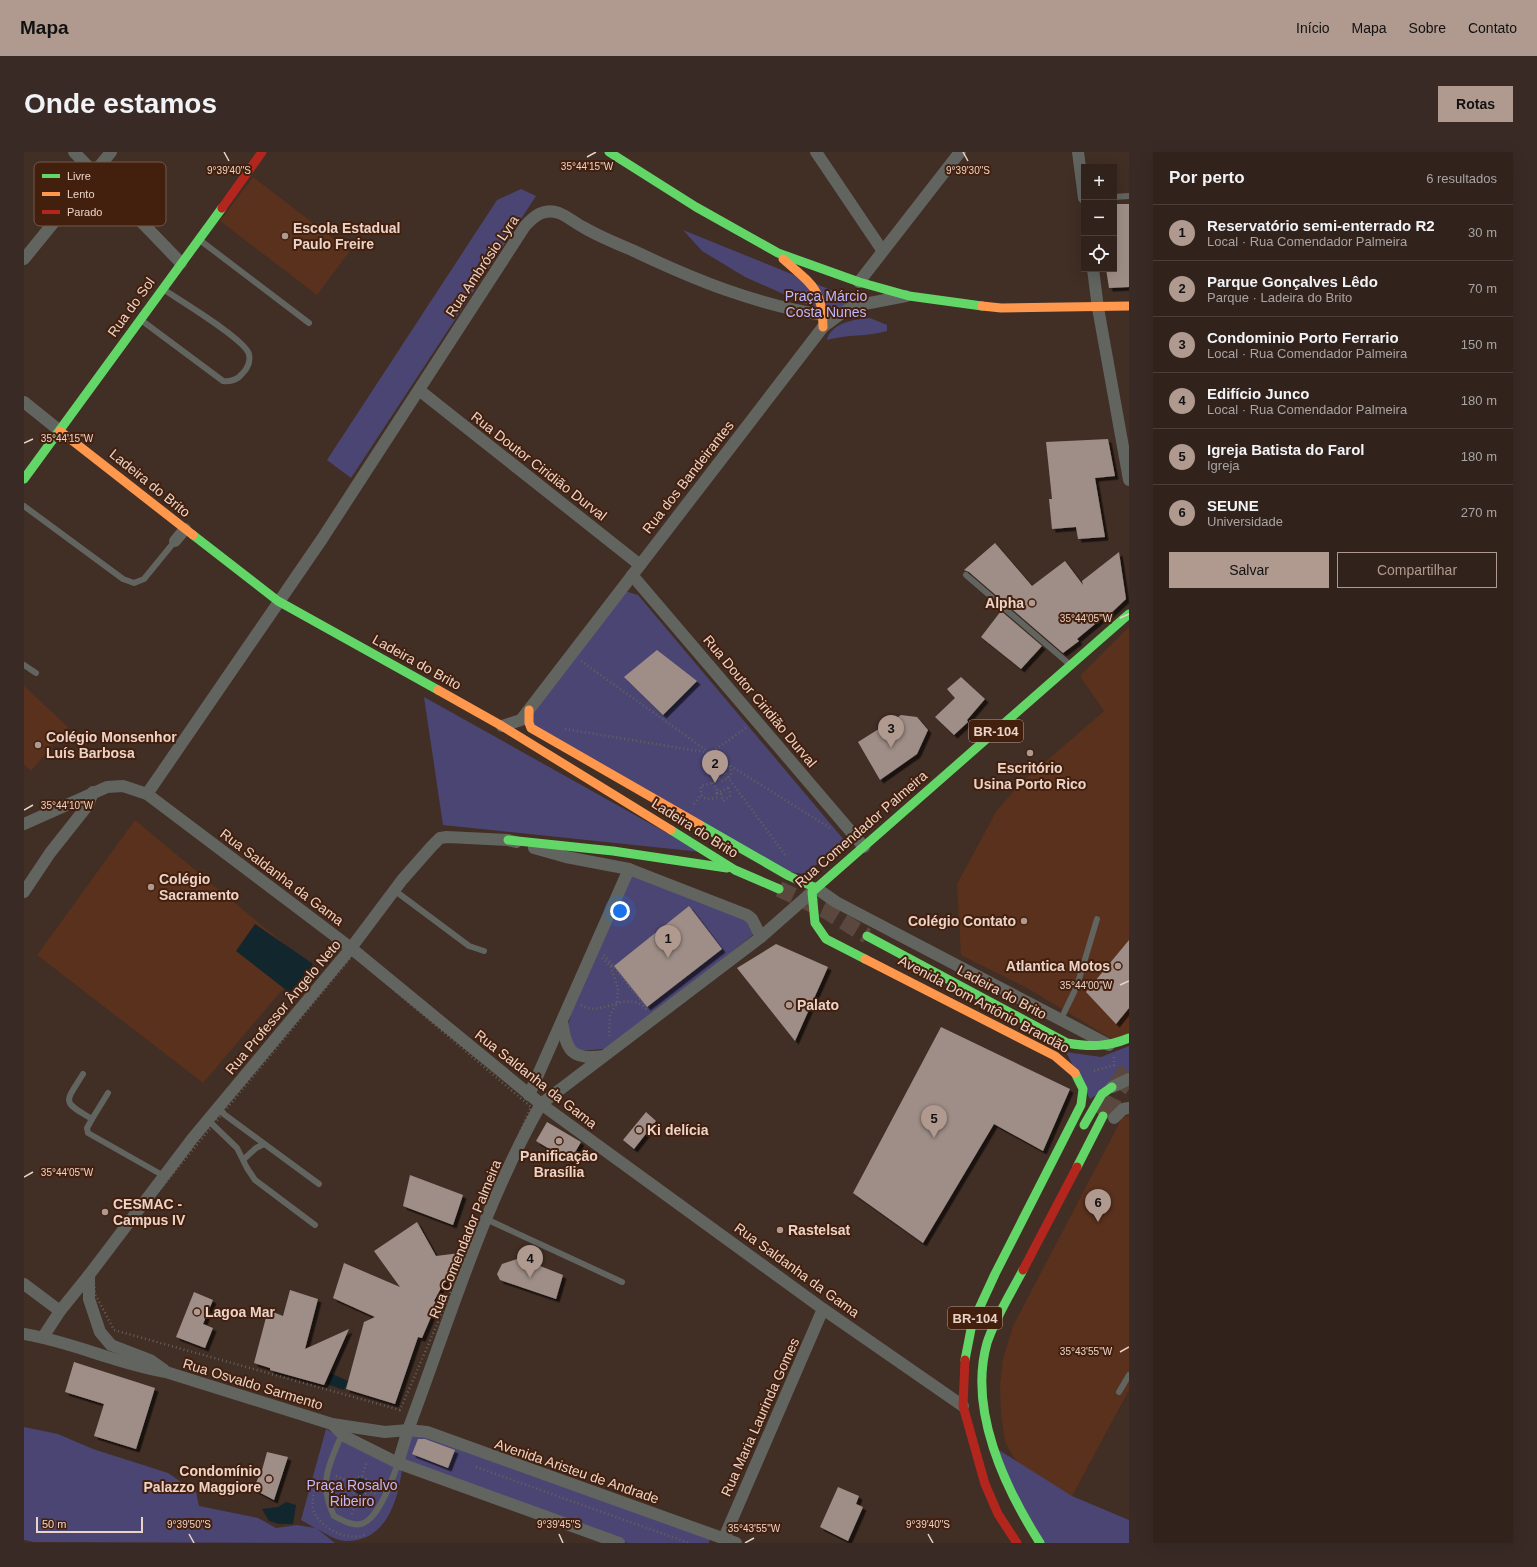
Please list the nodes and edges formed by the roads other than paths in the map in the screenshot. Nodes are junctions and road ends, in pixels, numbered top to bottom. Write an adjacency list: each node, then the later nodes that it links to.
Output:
1 (74, 152): 9 (street)
2 (111, 152): 10 (street)
3 (262, 152): 17 (main road, Rua do Sol)
4 (609, 152): 11 (main road)
5 (623, 152): 11 (street)
6 (816, 152): 18 (street)
7 (960, 152): 18 (street)
8 (1078, 152): 12 (street)
9 (84, 162)
10 (103, 162)
11 (635, 168): 19 (main road)
12 (1081, 175)
13 (1129, 196): 14 (lane)
14 (1117, 197)
15 (50, 226): 20 (street)
16 (145, 226): 21 (street)
17 (200, 240): 21 (main road, Rua do Sol); 30 (lane)
18 (882, 250): 23 (street)
19 (778, 254): 23 (main road); 29 (main road)
20 (24, 258)
21 (181, 263): 24 (main road, Rua do Sol)
22 (1093, 272): 27 (street)
23 (859, 282): 25 (main road)
24 (162, 288): 28 (main road, Rua do Sol); 28 (lane)
25 (909, 296): 27 (main road); 29 (street, Rua dos Bandeirantes)
26 (1129, 306): 27 (main road)
27 (1098, 308): 35 (street)
28 (140, 319): 33 (main road, Rua do Sol)
29 (823, 321): 31 (street, Rua Ambrósio Lyra); 39 (street, Rua dos Bandeirantes)
30 (309, 323)
31 (419, 390): 39 (street, Rua Doutor Ciridião Durval); 42 (street, Rua Ambrósio Lyra)
32 (24, 402): 33 (street)
33 (60, 431): 34 (main road, Rua do Sol); 37 (main road, Ladeira do Brito)
34 (24, 479)
35 (1129, 480)
36 (24, 506): 38 (lane)
37 (185, 529): 38 (street); 42 (main road, Ladeira do Brito)
38 (175, 541)
39 (640, 564): 40 (street, Rua dos Bandeirantes)
40 (632, 575): 47 (street, Rua dos Bandeirantes); 55 (street, Rua Doutor Ciridião Durval)
41 (966, 575): 45 (lane)
42 (281, 597): 49 (main road, Ladeira do Brito); 52 (street, Rua Ambrósio Lyra)
43 (1129, 614): 45 (main road, Rua Comendador Palmeira / BR-104)
44 (24, 665): 46 (lane)
45 (1071, 665): 55 (main road, Rua Comendador Palmeira / BR-104)
46 (36, 673)
47 (529, 710): 48 (street, Rua dos Bandeirantes); 60 (main road, Ladeira do Brito)
48 (521, 720): 49 (street); 50 (street)
49 (502, 726): 50 (main road, Ladeira do Brito)
50 (522, 738): 57 (main road, Ladeira do Brito)
51 (93, 792): 52 (street, Rua Saldanha da Gama); 53 (street, Rua Saldanha da Gama); 61 (street)
52 (147, 794): 65 (street, Rua Saldanha da Gama)
53 (24, 824)
54 (508, 840): 56 (street, Rua Professor Ângelo Neto); 57 (main road); 59 (street, Rua Professor Ângelo Neto)
55 (864, 847): 60 (main road, Rua Comendador Palmeira / BR-104)
56 (629, 869): 64 (street, Rua Professor Ângelo Neto); 68 (street)
57 (735, 870): 58 (main road, Ladeira do Brito)
58 (779, 889)
59 (394, 890): 65 (street, Rua Professor Ângelo Neto); 66 (lane)
60 (814, 890): 64 (street, Rua Comendador Palmeira); 67 (street, Avenida Dom Antônio Brandão); 90 (main road, Avenida Dom Antônio Brandão / BR-104)
61 (24, 892)
62 (1097, 919): 67 (lane)
63 (867, 936): 70 (main road, Ladeira do Brito)
64 (761, 937): 71 (street, Rua Comendador Palmeira)
65 (351, 948): 76 (street, Rua Saldanha da Gama); 79 (street, Rua Professor Ângelo Neto)
66 (484, 951)
67 (1061, 1020): 70 (street, Avenida Dom Antônio Brandão)
68 (562, 1021): 71 (street); 76 (street)
69 (1129, 1038): 70 (main road, Ladeira do Brito)
70 (1114, 1049)
71 (604, 1056): 77 (street, Rua Comendador Palmeira)
72 (84, 1074): 80 (lane)
73 (1129, 1079): 74 (street)
74 (1112, 1087): 83 (main road)
75 (108, 1093): 80 (lane)
76 (528, 1095): 77 (street, Rua Saldanha da Gama)
77 (541, 1104): 91 (street, Rua Comendador Palmeira); 96 (street, Rua Saldanha da Gama)
78 (1129, 1108): 82 (street)
79 (220, 1111): 81 (street, Rua Professor Ângelo Neto); 84 (lane)
80 (92, 1119): 86 (lane)
81 (210, 1122): 85 (lane); 86 (street, Rua Professor Ângelo Neto)
82 (1108, 1122): 89 (main road); 111 (main road, BR-104)
83 (1081, 1130)
84 (264, 1144): 85 (lane); 87 (lane)
85 (244, 1159): 92 (lane)
86 (164, 1176): 93 (street, Rua Professor Ângelo Neto)
87 (319, 1184)
88 (1051, 1186): 90 (main road)
89 (1076, 1190)
90 (1029, 1205): 106 (main road, BR-104)
91 (486, 1219): 94 (lane); 108 (street, Rua Comendador Palmeira)
92 (315, 1224)
93 (89, 1275): 97 (street, Rua Professor Ângelo Neto); 98 (street, Rua Osvaldo Sarmento)
94 (622, 1282)
95 (24, 1284): 97 (street)
96 (823, 1309): 106 (street, Rua Saldanha da Gama); 112 (street, Rua Maria Laurinda Gomes)
97 (60, 1311): 100 (street, Rua Professor Ângelo Neto)
98 (100, 1332): 101 (street); 102 (street, Rua Osvaldo Sarmento)
99 (24, 1334): 100 (street, Rua Osvaldo Sarmento)
100 (43, 1337): 101 (street, Rua Osvaldo Sarmento)
101 (88, 1351): 102 (street, Rua Osvaldo Sarmento)
102 (166, 1372): 107 (street, Rua Osvaldo Sarmento)
103 (1129, 1375): 104 (lane)
104 (1119, 1392)
105 (993, 1402): 111 (main road)
106 (963, 1406): 115 (main road, BR-104)
107 (332, 1424): 108 (street, Rua Osvaldo Sarmento); 109 (street, Rua Osvaldo Sarmento)
108 (408, 1430): 110 (street, Rua Comendador Palmeira); 112 (street, Avenida Aristeu de Andrade)
109 (342, 1434): 110 (street, Rua Osvaldo Sarmento); 110 (lane)
110 (398, 1463): 113 (street)
111 (1010, 1491): 116 (main road, BR-104)
112 (724, 1538): 114 (street, Avenida Aristeu de Andrade)
113 (619, 1543)
114 (736, 1543)
115 (1017, 1543)
116 (1040, 1543)

